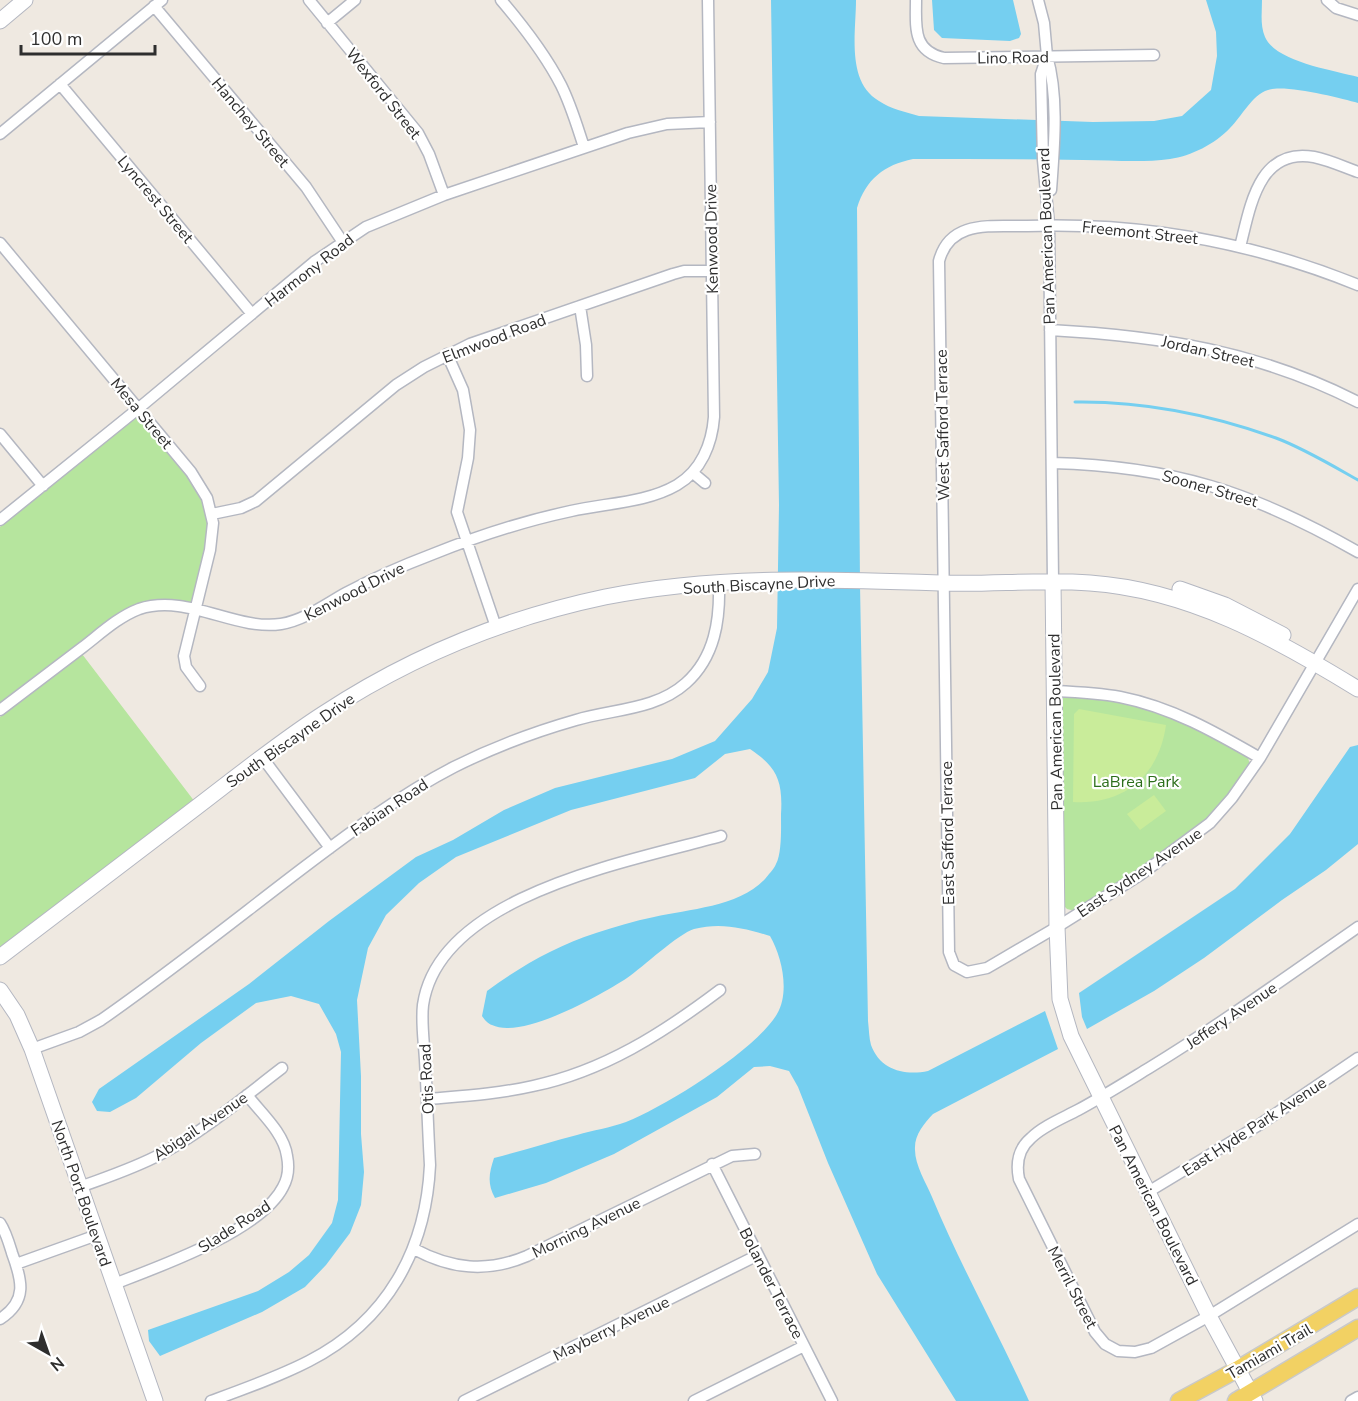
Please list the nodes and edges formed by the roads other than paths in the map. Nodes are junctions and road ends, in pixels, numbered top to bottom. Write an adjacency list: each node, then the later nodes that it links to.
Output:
1 (25, 0): 11 (street)
2 (309, 0): 12 (street, Wexford Street)
3 (355, 0): 12 (street)
4 (501, 0): 18 (street)
5 (708, 0): 16 (street, Kenwood Drive)
6 (916, 0): 14 (street, Lino Road)
7 (1038, 0): 14 (street)
8 (1327, 0): 10 (street)
9 (158, 3): 15 (street); 22 (street, Hanchey Street)
10 (1358, 15)
11 (0, 21)
12 (327, 23): 20 (street, Wexford Street)
13 (1154, 55): 14 (street, Lino Road)
14 (1047, 56): 21 (street, Pan American Boulevard)
15 (60, 84): 17 (street); 29 (street, Lyncrest Street)
16 (710, 122): 18 (street, Harmony Road); 26 (street, Kenwood Drive)
17 (0, 134)
18 (584, 147): 20 (street, Harmony Road)
19 (1358, 172): 24 (street)
20 (444, 195): 22 (street, Harmony Road)
21 (1049, 225): 24 (street, Freemont Street); 25 (street, Freemont Street); 30 (street, Pan American Boulevard)
22 (342, 242): 29 (street, Harmony Road)
23 (0, 243): 34 (street, Mesa Street)
24 (1240, 247): 27 (street, Freemont Street)
25 (939, 267): 45 (street, West Safford Terrace)
26 (712, 271): 28 (street, Elmwood Road); 37 (street, Kenwood Drive)
27 (1358, 285)
28 (580, 306): 31 (street, Elmwood Road); 32 (street)
29 (252, 314): 34 (street, Harmony Road)
30 (1050, 330): 33 (street, Jordan Street); 36 (street, Pan American Boulevard)
31 (447, 354): 40 (street, Elmwood Road); 42 (street)
32 (587, 376)
33 (1358, 402)
34 (139, 408): 39 (street, Harmony Road); 40 (street, Mesa Street)
35 (0, 434): 39 (street)
36 (1052, 463): 43 (street, Sooner Street); 44 (street, Pan American Boulevard)
37 (693, 473): 38 (street); 42 (street, Kenwood Drive)
38 (705, 483)
39 (43, 486): 41 (street, Harmony Road)
40 (212, 514): 48 (street, Mesa Street)
41 (0, 520)
42 (466, 542): 48 (street, Kenwood Drive); 49 (street)
43 (1358, 552)
44 (1053, 577): 45 (street, South Biscayne Drive); 50 (street, South Biscayne Drive); 54 (street, Pan American Boulevard)
45 (945, 578): 46 (street, South Biscayne Drive); 60 (street, East Safford Terrace)
46 (719, 584): 49 (street, South Biscayne Drive); 59 (street, Fabian Road)
47 (1358, 589): 50 (street, East Sydney Avenue)
48 (195, 609): 52 (street, Mesa Street); 55 (street, Kenwood Drive)
49 (496, 627): 56 (street, South Biscayne Drive)
50 (1317, 659): 51 (street, South Biscayne Drive); 53 (street, South Biscayne Drive); 57 (street, East Sydney Avenue)
51 (1358, 678)
52 (200, 686)
53 (1358, 689)
54 (1055, 690): 57 (street); 60 (street, Pan American Boulevard)
55 (0, 710)
56 (262, 758): 59 (street); 62 (street, South Biscayne Drive)
57 (1260, 758): 60 (street, East Sydney Avenue)
58 (721, 836): 70 (street, Otis Road)
59 (330, 848): 65 (street, Fabian Road)
60 (1057, 927): 69 (street, Pan American Boulevard)
61 (1358, 927): 69 (street, Jeffery Avenue)
62 (0, 957)
63 (0, 990): 65 (street, North Port Boulevard)
64 (720, 990): 70 (street)
65 (32, 1049): 73 (street, North Port Boulevard)
66 (1358, 1058): 74 (street, East Hyde Park Avenue)
67 (282, 1068): 68 (street, Abigail Avenue)
68 (247, 1095): 73 (street, Abigail Avenue); 81 (street, Slade Road)
69 (1100, 1098): 74 (street, Pan American Boulevard); 83 (street, Merril Street)
70 (427, 1099): 78 (street, Otis Road)
71 (755, 1154): 72 (street, Morning Avenue)
72 (712, 1164): 78 (street, Morning Avenue); 79 (street, Bolander Terrace)
73 (80, 1187): 77 (street, North Port Boulevard)
74 (1148, 1192): 83 (street, Pan American Boulevard)
75 (0, 1223): 80 (street)
76 (1358, 1224): 83 (street, Merril Street)
77 (97, 1235): 80 (street); 81 (street, North Port Boulevard)
78 (414, 1249): 91 (street, Otis Road)
79 (758, 1255): 86 (street, Bolander Terrace); 92 (street, Mayberry Avenue)
80 (16, 1264): 84 (street)
81 (114, 1284): 90 (street, North Port Boulevard)
82 (1358, 1298): 87 (main road, Tamiami Trail)
83 (1209, 1316): 87 (street, Pan American Boulevard)
84 (0, 1319)
85 (1358, 1328): 89 (main road, Tamiami Trail)
86 (804, 1346): 93 (street); 94 (street, Bolander Terrace)
87 (1238, 1369): 89 (street, Pan American Boulevard); 95 (main road, Tamiami Trail)
88 (1358, 1397): 96 (street)
89 (1248, 1398)
90 (155, 1401)
91 (211, 1401)
92 (464, 1401)
93 (694, 1401)
94 (832, 1401)
95 (1179, 1401)
96 (1351, 1401)

